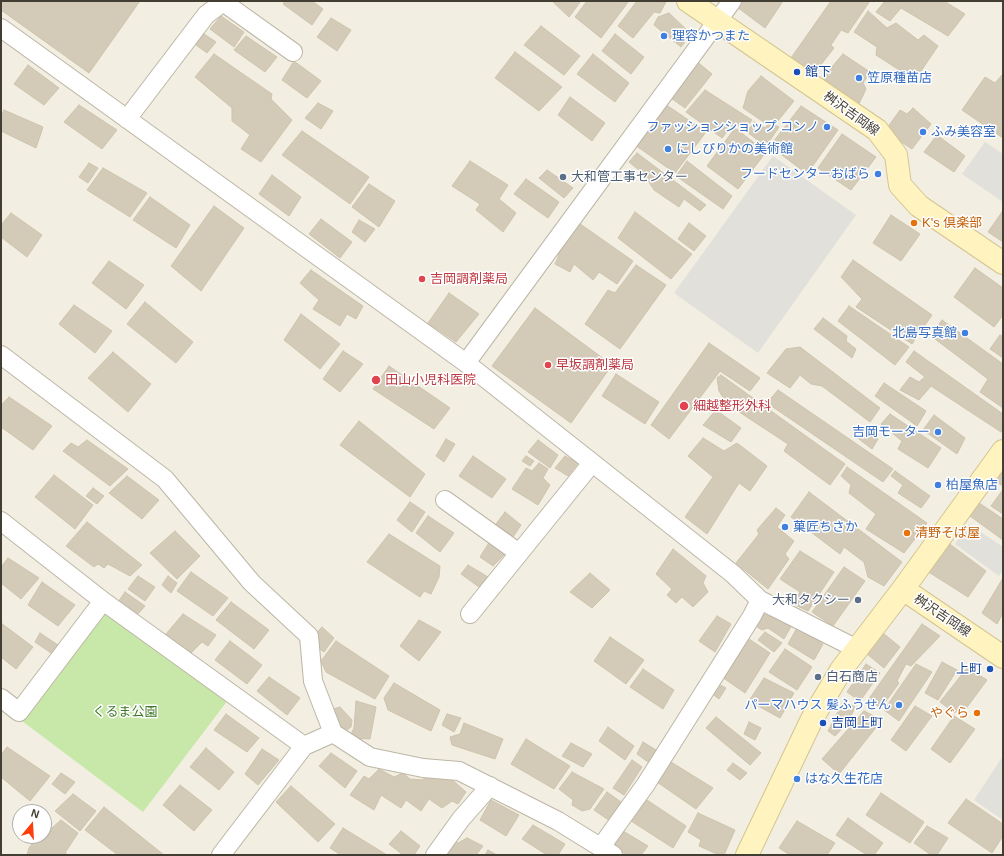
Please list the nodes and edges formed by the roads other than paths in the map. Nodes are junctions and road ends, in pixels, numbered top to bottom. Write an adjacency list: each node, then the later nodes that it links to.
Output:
1 (688, 1): 3 (main road, 桝沢吉岡線)
2 (732, 1): 3 (street)
3 (718, 22): 7 (main road, 桝沢吉岡線); 9 (street)
4 (1, 28): 6 (street)
5 (294, 52): 6 (street)
6 (127, 119): 9 (street)
7 (1003, 263)
8 (1, 355): 22 (street)
9 (466, 363): 11 (street)
10 (1003, 451): 15 (main road, 桝沢吉岡線)
11 (592, 463): 14 (street); 16 (street)
12 (445, 500): 14 (street)
13 (1, 521): 17 (street)
14 (519, 553): 18 (street)
15 (903, 589): 19 (main road); 20 (main road, 桝沢吉岡線)
16 (760, 600): 19 (street); 25 (street)
17 (103, 601): 21 (street); 23 (street)
18 (470, 614)
19 (857, 649): 28 (main road)
20 (1003, 657)
21 (1, 698)
22 (333, 733): 23 (street); 24 (street)
23 (304, 746): 26 (street)
24 (490, 786): 25 (street); 27 (street)
25 (607, 851)
26 (220, 855)
27 (435, 855)
28 (747, 855)

